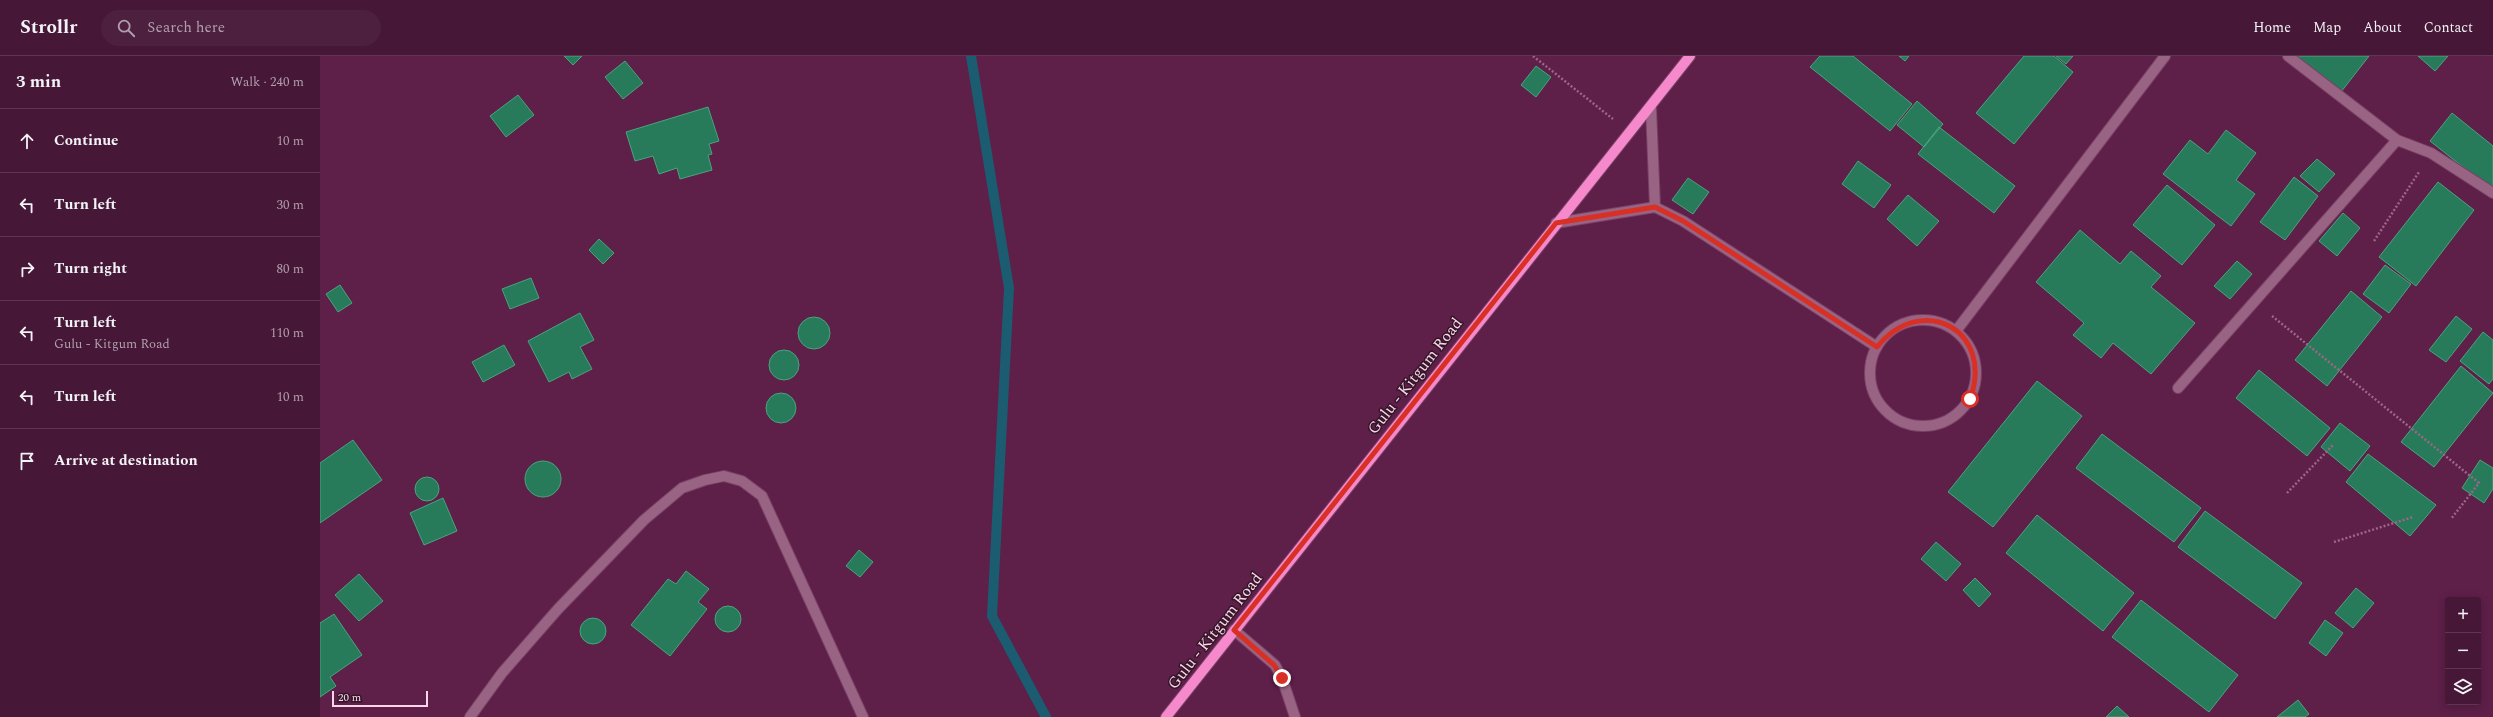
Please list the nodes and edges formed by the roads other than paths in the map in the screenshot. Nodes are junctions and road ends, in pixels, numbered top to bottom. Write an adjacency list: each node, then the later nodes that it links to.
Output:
1 (1690, 56): 4 (main road, Gulu - Kitgum Road)
2 (2165, 56): 9 (street)
3 (2288, 56): 5 (street)
4 (1651, 108): 7 (street); 8 (main road, Gulu - Kitgum Road)
5 (2397, 140): 6 (street); 11 (street)
6 (2493, 193)
7 (1655, 207): 8 (street); 10 (street)
8 (1556, 223): 12 (main road, Gulu - Kitgum Road)
9 (1956, 331): 10 (street); 10 (street)
10 (1877, 347)
11 (2178, 388)
12 (1234, 630): 15 (main road, Gulu - Kitgum Road); 16 (street)
13 (470, 717): 14 (street)
14 (863, 717)
15 (1166, 717)
16 (1295, 717)

